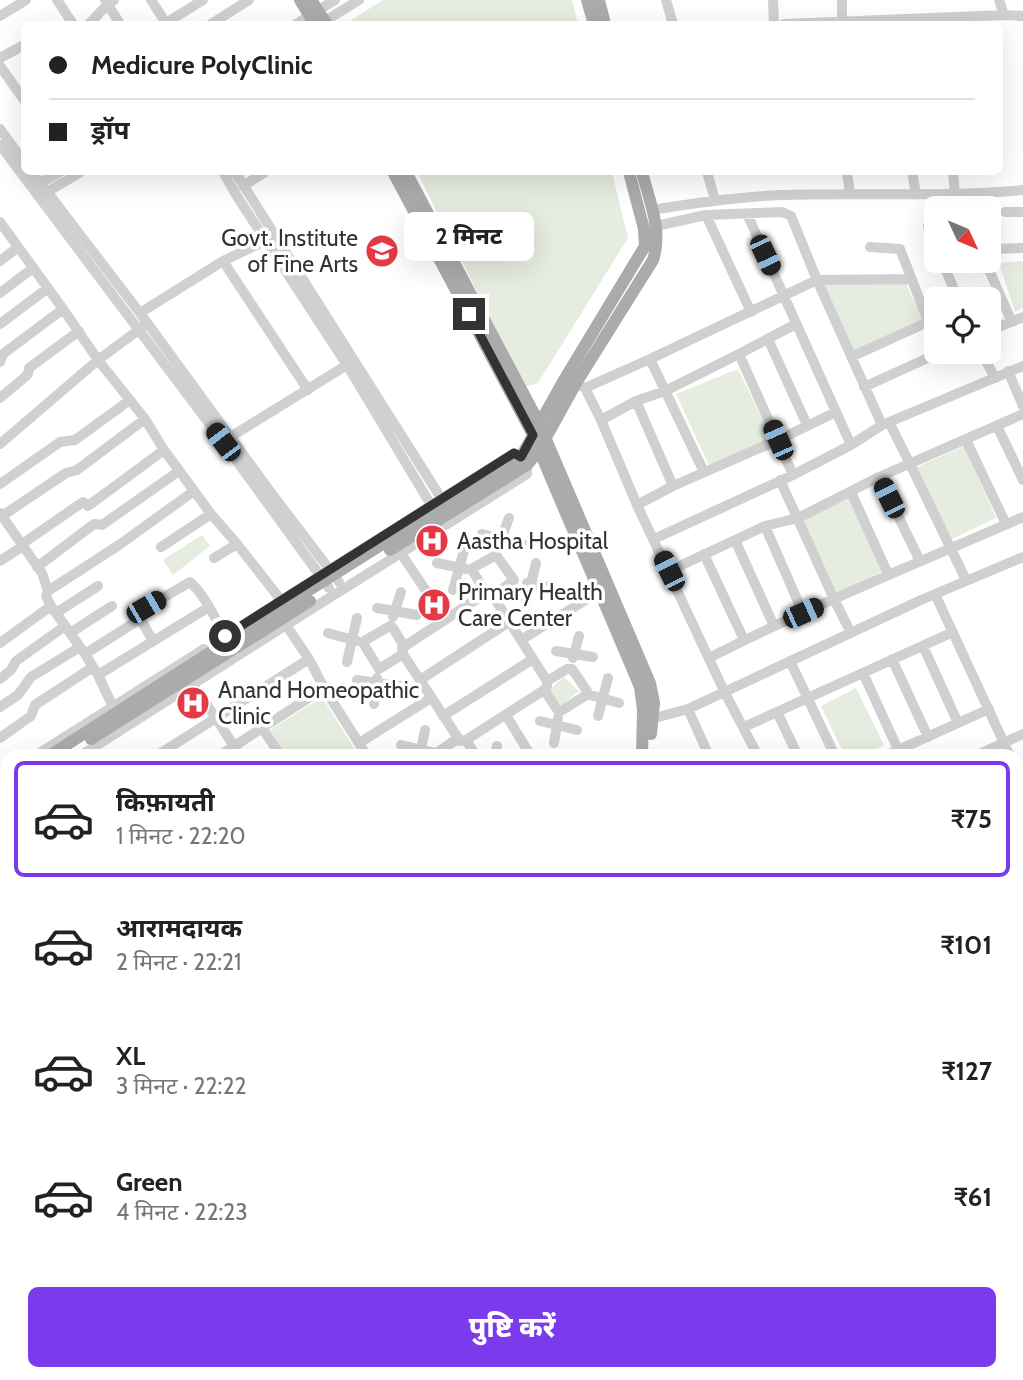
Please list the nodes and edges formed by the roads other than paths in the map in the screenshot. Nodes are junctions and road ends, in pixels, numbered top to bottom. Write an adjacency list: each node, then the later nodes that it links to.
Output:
1 (26, 0): 17 (street)
2 (57, 0): 20 (street)
3 (151, 0): 23 (street)
4 (203, 0): 24 (street)
5 (249, 0): 25 (street)
6 (300, 0): 19 (main road)
7 (335, 0): 19 (street)
8 (359, 0): 19 (street)
9 (587, 0): 26 (main road)
10 (599, 0): 27 (main road)
11 (666, 0): 28 (street)
12 (773, 0): 29 (street)
13 (842, 0): 30 (street)
14 (999, 0): 16 (street)
15 (109, 1): 21 (street); 22 (street)
16 (1004, 15): 18 (street); 31 (street)
17 (0, 16)
18 (1023, 16)
19 (318, 17)
20 (71, 21)
21 (92, 21)
22 (119, 21)
23 (165, 21)
24 (169, 21)
25 (216, 21)
26 (593, 21)
27 (604, 21)
28 (672, 21)
29 (774, 21)
30 (842, 21)
31 (944, 21)
32 (21, 47): 33 (street)
33 (0, 58)
34 (2, 73): 35 (street)
35 (20, 86)
36 (0, 130): 38 (street)
37 (0, 145): 39 (street)
38 (21, 158)
39 (21, 171)
40 (24, 175): 87 (street)
41 (34, 175): 56 (street)
42 (57, 175): 56 (street)
43 (74, 175): 56 (street)
44 (225, 175): 69 (street)
45 (237, 175): 55 (street)
46 (260, 175): 55 (street)
47 (395, 175): 120 (main road)
48 (408, 175): 120 (main road)
49 (630, 175): 120 (main road)
50 (643, 175): 62 (main road)
51 (709, 175): 61 (street)
52 (847, 175): 58 (street)
53 (913, 175): 59 (street)
54 (953, 175): 60 (street)
55 (243, 186): 140 (street)
56 (44, 188): 87 (street)
57 (1023, 190): 60 (street)
58 (850, 194): 59 (street); 61 (street)
59 (916, 194): 60 (street)
60 (954, 194)
61 (715, 200): 62 (street)
62 (652, 210): 68 (main road)
63 (1005, 212): 64 (street)
64 (1023, 212)
65 (747, 214): 66 (street); 79 (street); 82 (street)
66 (706, 215): 68 (street); 84 (street)
67 (1, 224): 70 (street)
68 (656, 226): 105 (main road)
69 (267, 240): 75 (street); 101 (street)
70 (18, 247): 74 (street); 76 (street)
71 (870, 247): 78 (street)
72 (1001, 248): 73 (street)
73 (1023, 248)
74 (0, 261)
75 (223, 261): 87 (street); 107 (street)
76 (33, 268): 80 (street); 81 (street)
77 (992, 273): 86 (street)
78 (911, 279): 79 (street); 85 (street)
79 (817, 280): 82 (street); 95 (street)
80 (48, 288): 83 (street); 88 (street)
81 (0, 293)
82 (784, 296): 84 (street); 89 (street)
83 (63, 309): 92 (street); 99 (street)
84 (751, 312): 96 (street)
85 (924, 313)
86 (1018, 320): 91 (street)
87 (142, 322): 98 (street); 121 (street)
88 (0, 324)
89 (796, 324): 93 (street); 113 (street)
90 (924, 325): 95 (street)
91 (1001, 326)
92 (79, 331): 98 (street); 109 (street)
93 (768, 339): 94 (street); 118 (street)
94 (739, 354): 108 (street); 122 (street)
95 (852, 357): 106 (street)
96 (650, 359): 105 (street); 108 (street)
97 (924, 359): 106 (street)
98 (98, 360): 110 (street); 124 (street)
99 (0, 362)
100 (987, 364): 104 (street)
101 (347, 365): 107 (street); 141 (street)
102 (1023, 366): 103 (street)
103 (1008, 372): 104 (street); 112 (street)
104 (995, 378): 117 (street)
105 (581, 385): 116 (street); 120 (main road)
106 (864, 387): 117 (street)
107 (308, 390): 121 (street)
108 (665, 391): 111 (street); 131 (street)
109 (0, 398)
110 (130, 400): 115 (street); 136 (street)
111 (636, 401): 116 (street); 137 (street)
112 (1023, 406)
113 (836, 412): 118 (street); 125 (street)
114 (1023, 414): 119 (street)
115 (145, 419): 126 (street); 147 (street)
116 (601, 420): 142 (street)
117 (885, 423): 125 (street); 129 (street)
118 (807, 425): 122 (street)
119 (997, 426): 123 (street); 135 (street)
120 (539, 432): 127 (main road); 128 (main road); 255 (main road)
121 (227, 440): 174 (street)
122 (778, 440): 131 (street); 132 (street)
123 (966, 440): 129 (street); 148 (street)
124 (1, 442)
125 (852, 444): 132 (street)
126 (164, 450): 130 (street); 155 (street)
127 (539, 450): 128 (main road); 182 (main road)
128 (524, 461): 140 (street); 160 (main road); 174 (main road)
129 (911, 464): 133 (street); 159 (street)
130 (179, 471): 138 (street); 169 (street)
131 (704, 472): 137 (street)
132 (793, 475): 134 (street)
133 (879, 477): 139 (street); 166 (street)
134 (780, 480): 145 (street); 152 (street)
135 (1023, 480)
136 (0, 484)
137 (673, 486): 142 (street)
138 (194, 491): 143 (street); 181 (street)
139 (851, 492): 145 (street); 173 (street)
140 (441, 498): 141 (street)
141 (431, 505): 174 (street)
142 (637, 505): 152 (street)
143 (211, 514): 154 (street); 157 (street)
144 (1023, 517): 148 (street)
145 (798, 518): 149 (street); 186 (street)
146 (509, 519): 151 (street)
147 (3, 521): 155 (street)
148 (1006, 524): 159 (street)
149 (765, 526): 153 (street); 194 (street)
150 (482, 534): 151 (street)
151 (502, 539): 156 (street); 161 (street)
152 (654, 539): 172 (street)
153 (735, 540): 162 (street); 201 (street)
154 (237, 544): 164 (street); 193 (street)
155 (22, 545): 165 (street); 169 (street)
156 (526, 545)
157 (161, 547)
158 (464, 547): 170 (street)
159 (950, 548): 166 (street); 176 (street)
160 (399, 549): 174 (main road); 193 (street); 198 (street)
161 (496, 555): 171 (street); 175 (street)
162 (704, 555): 172 (street); 209 (street)
163 (1023, 557): 176 (street)
164 (214, 558)
165 (0, 561)
166 (920, 561): 173 (street)
167 (437, 563): 170 (street)
168 (536, 563): 177 (street)
169 (37, 567): 181 (street)
170 (459, 568): 171 (street); 180 (street)
171 (472, 570): 185 (street)
172 (669, 571): 219 (street)
173 (888, 574): 186 (street)
174 (329, 579): 193 (main road)
175 (514, 580): 177 (street); 185 (street)
176 (966, 580): 184 (street)
177 (531, 583): 179 (street); 187 (street)
178 (97, 586): 191 (street)
179 (548, 587)
180 (453, 590)
181 (48, 591): 191 (street)
182 (600, 591): 208 (street); 285 (main road)
183 (401, 592): 192 (street)
184 (935, 594): 203 (street); 205 (street)
185 (489, 595): 198 (street); 199 (street)
186 (834, 599): 194 (street); 205 (street)
187 (526, 603)
188 (113, 606): 202 (street)
189 (209, 607): 197 (street); 207 (street); 210 (street)
190 (377, 608): 192 (street)
191 (53, 609): 202 (street); 212 (street)
192 (395, 611): 195 (street); 200 (street)
193 (284, 613): 207 (main road); 220 (street); 233 (main road)
194 (803, 613): 201 (street)
195 (417, 615)
196 (357, 618): 211 (street)
197 (140, 619): 210 (street); 214 (street)
198 (445, 619): 215 (street)
199 (509, 622): 208 (street); 232 (street)
200 (390, 626): 211 (street); 215 (street)
201 (774, 626): 209 (street)
202 (67, 629): 214 (street); 230 (street)
203 (953, 632): 213 (street); 247 (street)
204 (328, 633): 211 (street)
205 (851, 633): 223 (street)
206 (579, 636): 217 (street)
207 (226, 639): 250 (main road)
208 (521, 640): 221 (street)
209 (744, 640): 219 (street)
210 (153, 641): 227 (street)
211 (358, 641): 224 (street); 225 (street)
212 (0, 643)
213 (923, 646): 222 (street); 257 (street)
214 (83, 650): 227 (street); 245 (street)
215 (404, 650): 225 (street); 232 (street)
216 (556, 651): 217 (street)
217 (574, 654): 218 (street); 226 (street)
218 (593, 657)
219 (709, 658): 238 (street)
220 (309, 659): 237 (street); 254 (street)
221 (533, 659): 236 (street); 252 (street)
222 (892, 659): 228 (street); 264 (street)
223 (790, 661): 238 (street); 241 (street)
224 (347, 663)
225 (379, 668): 234 (street)
226 (570, 668): 236 (street); 239 (street)
227 (96, 671): 250 (street); 265 (street)
228 (863, 673): 241 (street); 291 (street)
229 (608, 678): 242 (street)
230 (0, 679)
231 (357, 680): 234 (street)
232 (420, 680): 240 (street)
233 (190, 681): 250 (main road); 254 (street); 274 (street)
234 (377, 682): 235 (street); 244 (street)
235 (401, 686)
236 (546, 686): 248 (street); 251 (street)
237 (324, 688): 260 (street); 267 (street)
238 (725, 693): 246 (street); 259 (street)
239 (587, 694): 242 (street); 248 (street)
240 (431, 698): 252 (street); 267 (street)
241 (808, 698): 249 (street); 290 (street)
242 (603, 699): 243 (street); 253 (street)
243 (619, 703)
244 (374, 704)
245 (0, 707)
246 (688, 709): 255 (street); 287 (street)
247 (989, 709): 257 (street); 269 (street)
248 (559, 712): 258 (street)
249 (777, 712): 259 (street); 289 (street)
250 (117, 713): 271 (street); 272 (main road); 273 (main road)
251 (506, 715): 266 (street); 284 (street)
252 (443, 716): 266 (street)
253 (598, 716)
254 (216, 718): 275 (street); 276 (street)
255 (651, 719): 286 (main road)
256 (540, 721): 258 (street)
257 (958, 723): 264 (street)
258 (557, 725): 262 (street); 268 (street)
259 (744, 727): 288 (street)
260 (262, 728): 277 (street); 278 (street)
261 (425, 730): 281 (street)
262 (577, 730)
263 (1023, 734): 269 (street)
264 (928, 737): 292 (street)
265 (0, 738)
266 (461, 740): 282 (street); 283 (street)
267 (359, 743): 279 (street)
268 (554, 743)
269 (1003, 743): 293 (street); 294 (street)
270 (401, 745): 280 (street)
271 (48, 749)
272 (60, 749)
273 (74, 749)
274 (90, 749)
275 (167, 749)
276 (236, 749)
277 (239, 749)
278 (276, 749)
279 (363, 749)
280 (410, 749)
281 (421, 749)
282 (446, 749)
283 (469, 749)
284 (527, 749)
285 (642, 749)
286 (650, 749)
287 (705, 749)
288 (755, 749)
289 (795, 749)
290 (832, 749)
291 (898, 749)
292 (907, 749)
293 (990, 749)
294 (1006, 749)

